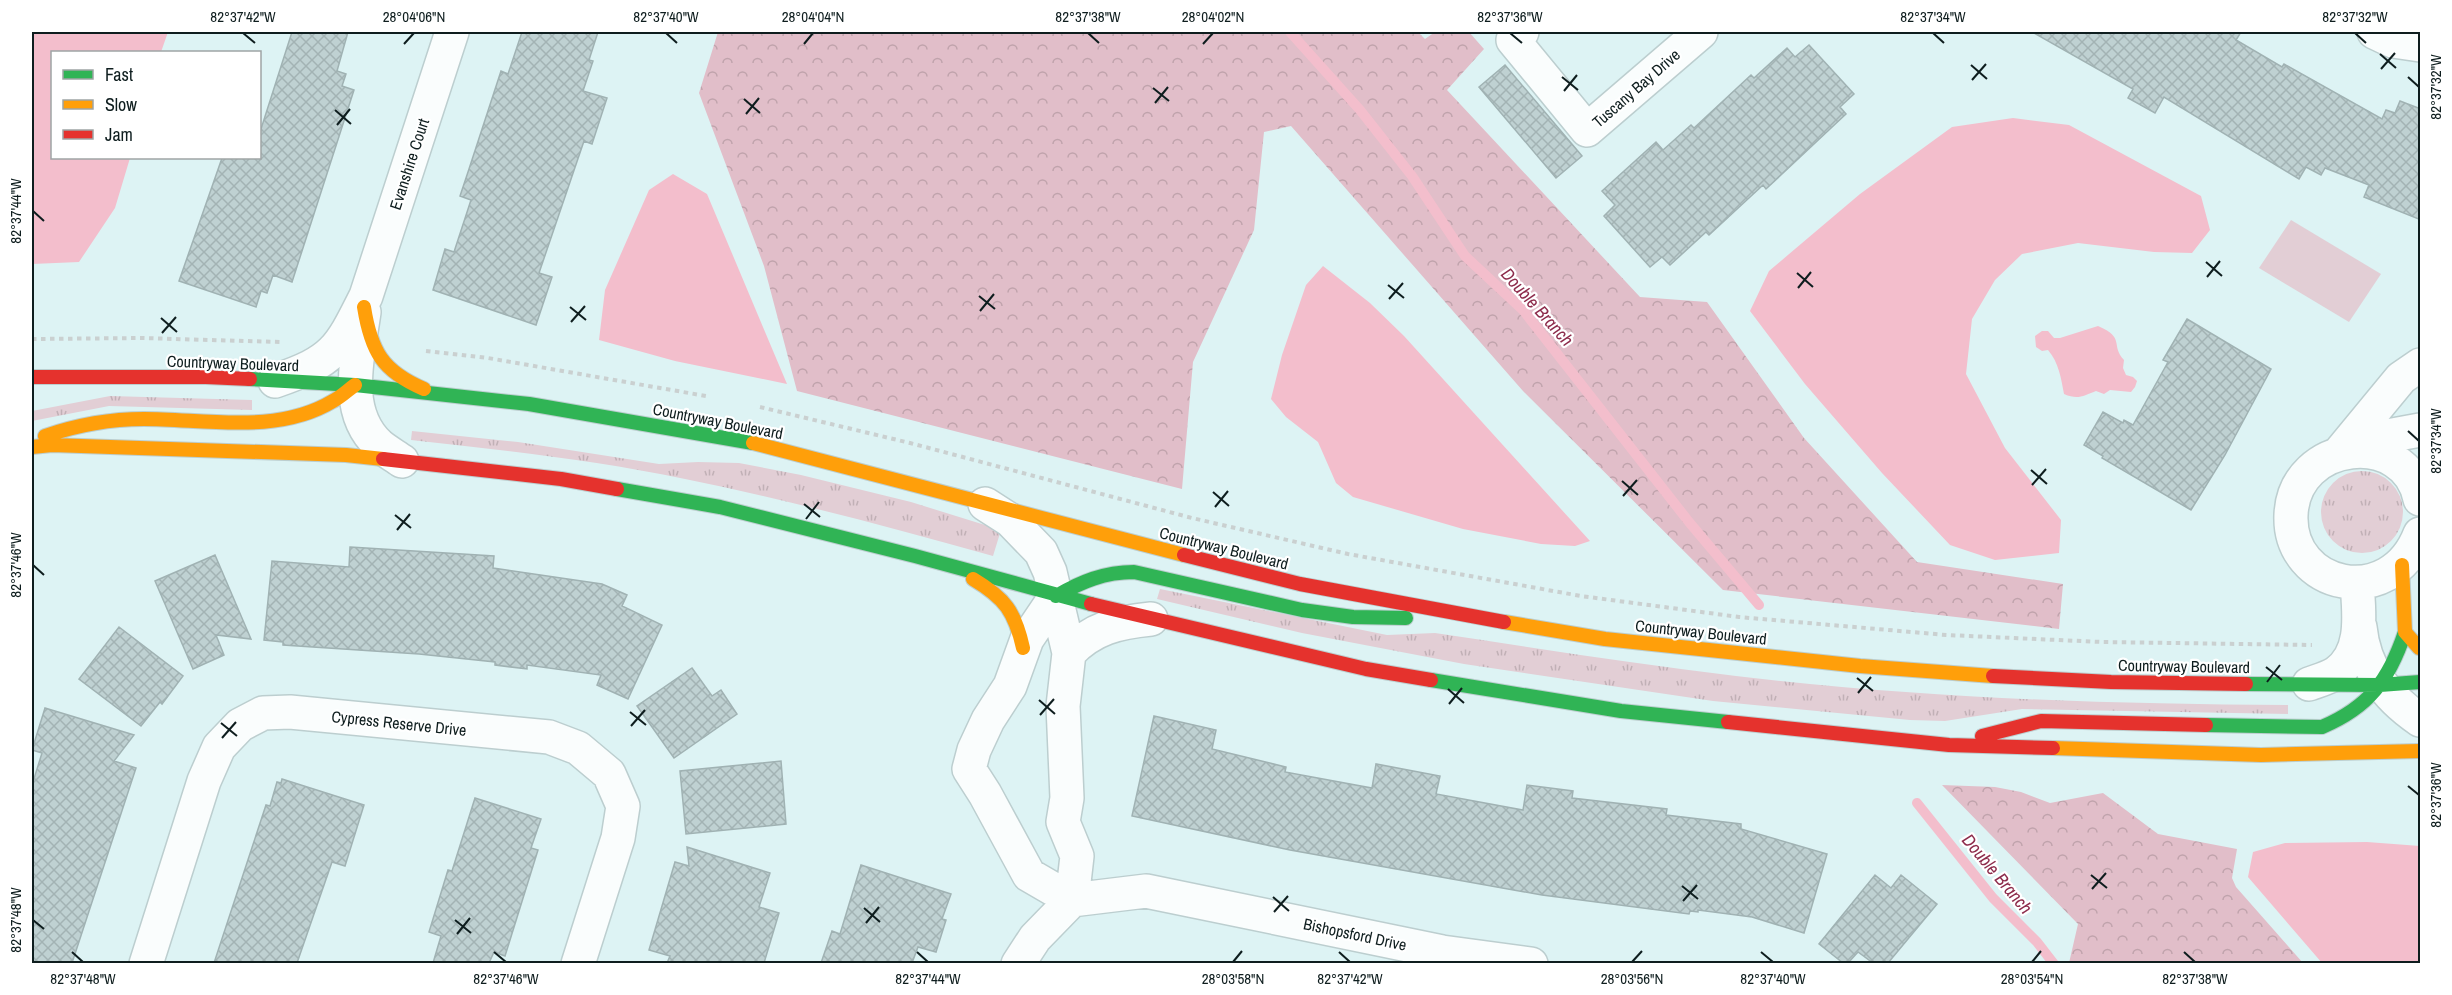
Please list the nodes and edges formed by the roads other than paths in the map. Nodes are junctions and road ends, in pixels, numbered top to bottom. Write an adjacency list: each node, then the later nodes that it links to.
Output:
1 (452, 32): 6 (street, Evanshire Court)
2 (1522, 32): 3 (street, Tuscany Bay Drive)
3 (1701, 32)
4 (2374, 32): 5 (street)
5 (2421, 45)
6 (365, 301): 10 (street, Evanshire Court); 11 (street, Evanshire Court); 13 (street)
7 (2414, 374): 16 (street)
8 (124, 376): 9 (street, Countryway Boulevard); 10 (street, Countryway Boulevard); 12 (street)
9 (32, 377)
10 (275, 381): 11 (street, Countryway Boulevard)
11 (355, 385): 13 (street, Countryway Boulevard); 15 (street); 18 (street, Evanshire Court)
12 (53, 392)
13 (440, 394): 20 (street, Countryway Boulevard)
14 (2421, 430): 16 (street)
15 (32, 440)
16 (2370, 446): 19 (street); 23 (street)
17 (32, 447): 18 (street)
18 (402, 461): 22 (street)
19 (2421, 499)
20 (984, 503): 24 (street); 25 (street, Countryway Boulevard)
21 (2413, 553): 23 (street); 28 (street)
22 (954, 567): 24 (street); 29 (street)
23 (2357, 583): 27 (street)
24 (1056, 596): 25 (street); 26 (street); 29 (street); 31 (street)
25 (1466, 616): 33 (street, Countryway Boulevard)
26 (1151, 618): 31 (street); 36 (street)
27 (2360, 627): 33 (street); 34 (street)
28 (2405, 632): 30 (street); 34 (street)
29 (1023, 648): 38 (street)
30 (2421, 649)
31 (1069, 652): 38 (street)
32 (2421, 682): 34 (street, Countryway Boulevard)
33 (2309, 684): 34 (street, Countryway Boulevard)
34 (2380, 685): 35 (street); 36 (street)
35 (2421, 720)
36 (1948, 745): 37 (street)
37 (2421, 751)
38 (1072, 900): 39 (street, Bishopsford Drive); 42 (street)
39 (1440, 958): 43 (street, Bishopsford Drive)
40 (146, 963): 41 (street, Cypress Reserve Drive)
41 (578, 963)
42 (1018, 963)
43 (1531, 963)

